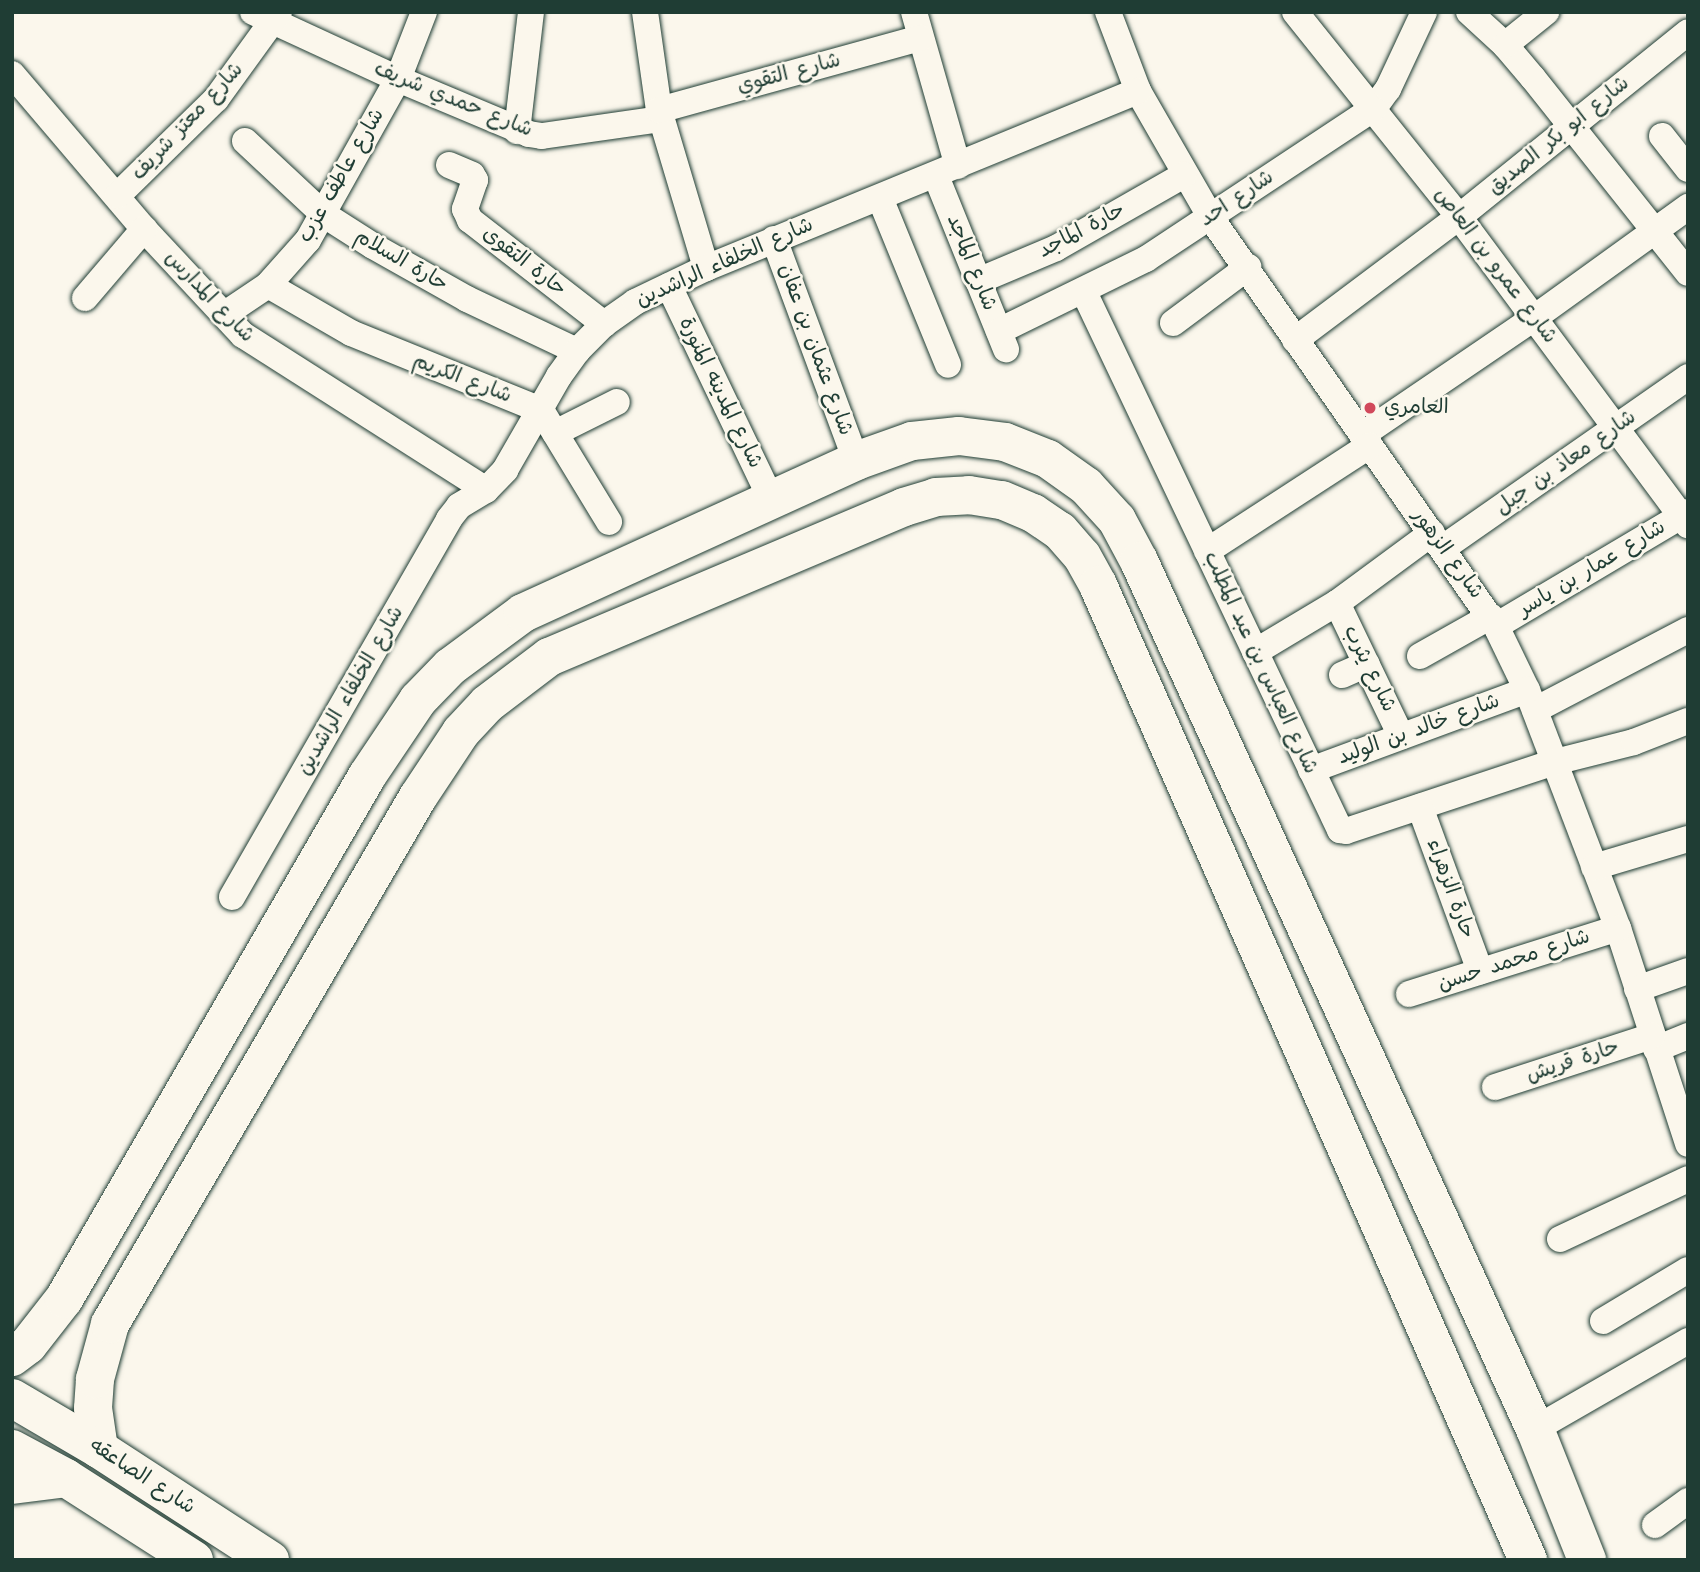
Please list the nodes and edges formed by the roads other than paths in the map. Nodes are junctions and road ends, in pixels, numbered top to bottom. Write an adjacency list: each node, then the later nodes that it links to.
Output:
1 (424, 12): 14 (street, شارع عاطف عزب)
2 (531, 12): 19 (street)
3 (645, 12): 17 (street)
4 (1108, 12): 15 (street, شارع الزهور)
5 (1296, 12): 16 (street, شارع عمرو بن العاص)
6 (1424, 12): 16 (street, شارع احد)
7 (1469, 12): 12 (street)
8 (1546, 12): 12 (street)
9 (269, 15): 14 (street, شارع حمدي شريف); 26 (street, شارع معتز شريف)
10 (917, 25): 17 (street, شارع التقوي); 24 (street, شارع الماجد)
11 (1688, 32): 18 (street, شارع ابو بكر الصديق)
12 (1505, 45): 18 (street)
13 (12, 74): 26 (street, شارع المدارس)
14 (398, 79): 19 (street, شارع حمدي شريف); 29 (street, شارع عاطف عزب)
15 (1138, 91): 24 (street, شارع الخلفاء الراشدين); 25 (street, شارع الزهور)
16 (1374, 108): 30 (street, شارع عمرو بن العاص); 31 (street, شارع احد)
17 (660, 114): 19 (street, شارع حمدي شريف); 36 (street)
18 (1573, 127): 30 (street, شارع ابو بكر الصديق); 33 (street)
19 (517, 131)
20 (1662, 136): 23 (street)
21 (244, 141): 29 (street, حارة السلام)
22 (449, 165): 46 (street, حارة التقوى)
23 (1688, 169)
24 (947, 171): 27 (street, شارع الخلفاء الراشدين); 38 (street, شارع الماجد)
25 (1184, 175): 31 (street, شارع الزهور); 38 (street, حارة الماجد)
26 (118, 195): 32 (street, شارع المدارس)
27 (880, 198): 34 (street, شارع الخلفاء الراشدين); 50 (street)
28 (1688, 207): 33 (street)
29 (323, 214): 39 (street, شارع عاطف عزب); 49 (street, حارة السلام)
30 (1459, 217): 44 (street, شارع عمرو بن العاص); 48 (street, شارع ابو بكر الصديق)
31 (1211, 218): 35 (street, شارع الزهور); 41 (street, شارع احد)
32 (144, 229): 42 (street); 43 (street, شارع المدارس)
33 (1655, 231): 37 (street); 44 (street)
34 (774, 239): 36 (street, شارع الخلفاء الراشدين); 57 (street, شارع عثمان بن عفان)
35 (1248, 267): 45 (street); 48 (street, شارع الزهور)
36 (706, 268): 40 (street, شارع الخلفاء الراشدين)
37 (1688, 273)
38 (978, 281): 47 (street, شارع الماجد)
39 (268, 285): 43 (street, شارع عاطف عزب); 53 (street, شارع الكريم)
40 (669, 286): 46 (street, شارع الخلفاء الراشدين); 59 (street, شارع المدينه المنورة)
41 (1084, 292): 47 (street, شارع احد); 63 (street, شارع العباس بن عبد المطلب)
42 (85, 298)
43 (225, 314): 58 (street, شارع المدارس)
44 (1534, 318): 54 (street, شارع عمرو بن العاص); 56 (street)
45 (1173, 323)
46 (604, 324): 49 (street, شارع الخلفاء الراشدين)
47 (1003, 340)
48 (1295, 340): 56 (street, شارع الزهور)
49 (577, 351): 53 (street, شارع الخلفاء الراشدين)
50 (948, 365)
51 (1688, 377): 54 (street, شارع معاذ بن جبل)
52 (617, 402): 55 (street)
53 (541, 411): 55 (street); 58 (street, شارع الخلفاء الراشدين)
54 (1616, 429): 60 (street, شارع عمرو بن العاص); 62 (street, شارع معاذ بن جبل)
55 (555, 433): 61 (street)
56 (1366, 440): 62 (street, شارع الزهور); 63 (street)
57 (856, 461): 59 (street); 98 (street)
58 (486, 490): 79 (street, شارع الخلفاء الراشدين)
59 (771, 499): 92 (street)
60 (1685, 518): 65 (street, شارع عمار بن ياسر)
61 (609, 522)
62 (1437, 541): 64 (street, شارع معاذ بن جبل); 65 (street, شارع الزهور)
63 (1206, 551): 67 (street, شارع العباس بن عبد المطلب)
64 (1337, 603): 67 (street, شارع معاذ بن جبل); 69 (street, شارع يثرب)
65 (1494, 621): 68 (street, شارع عمار بن ياسر); 71 (street, شارع الزهور)
66 (1688, 630): 71 (street, شارع خالد بن الوليد)
67 (1255, 652): 75 (street, شارع العباس بن عبد المطلب)
68 (1420, 656)
69 (1367, 664): 70 (street); 73 (street, شارع يثرب)
70 (1342, 675)
71 (1531, 700): 73 (street, شارع خالد بن الوليد); 74 (street, شارع الزهور)
72 (1688, 721): 74 (street, شارع العباس بن عبد المطلب)
73 (1401, 736): 75 (street, شارع خالد بن الوليد)
74 (1555, 762): 76 (street, شارع العباس بن عبد المطلب); 78 (street, شارع الزهور)
75 (1311, 770): 76 (street, شارع العباس بن عبد المطلب)
76 (1420, 807): 81 (street, حارة الزهراء)
77 (1688, 839): 78 (street)
78 (1594, 867): 80 (street, شارع الزهور)
79 (232, 897)
80 (1618, 928): 81 (street, شارع محمد حسن); 83 (street, شارع الزهور)
81 (1480, 971): 84 (street, شارع محمد حسن)
82 (1688, 971): 83 (street)
83 (1637, 989): 86 (street, شارع الزهور)
84 (1409, 994)
85 (1688, 1036): 86 (street, حارة قريش)
86 (1654, 1043): 87 (street, حارة قريش); 88 (street, شارع الزهور)
87 (1495, 1087)
88 (1688, 1144)
89 (1688, 1179): 90 (street)
90 (1560, 1239)
91 (1688, 1270): 93 (street)
92 (64, 1299): 94 (street); 96 (street)
93 (1603, 1321)
94 (110, 1324): 100 (street); 107 (street)
95 (1688, 1341): 98 (street)
96 (12, 1357)
97 (12, 1398): 100 (street, شارع الصاعقه)
98 (1535, 1429): 108 (street)
99 (12, 1449): 101 (street, شارع الصاعقه)
100 (99, 1449): 106 (street, شارع الصاعقه)
101 (66, 1478): 102 (street); 105 (street, شارع الصاعقه)
102 (12, 1485)
103 (1688, 1502): 104 (street)
104 (1655, 1525)
105 (194, 1560)
106 (270, 1560)
107 (1528, 1560)
108 (1587, 1560)

